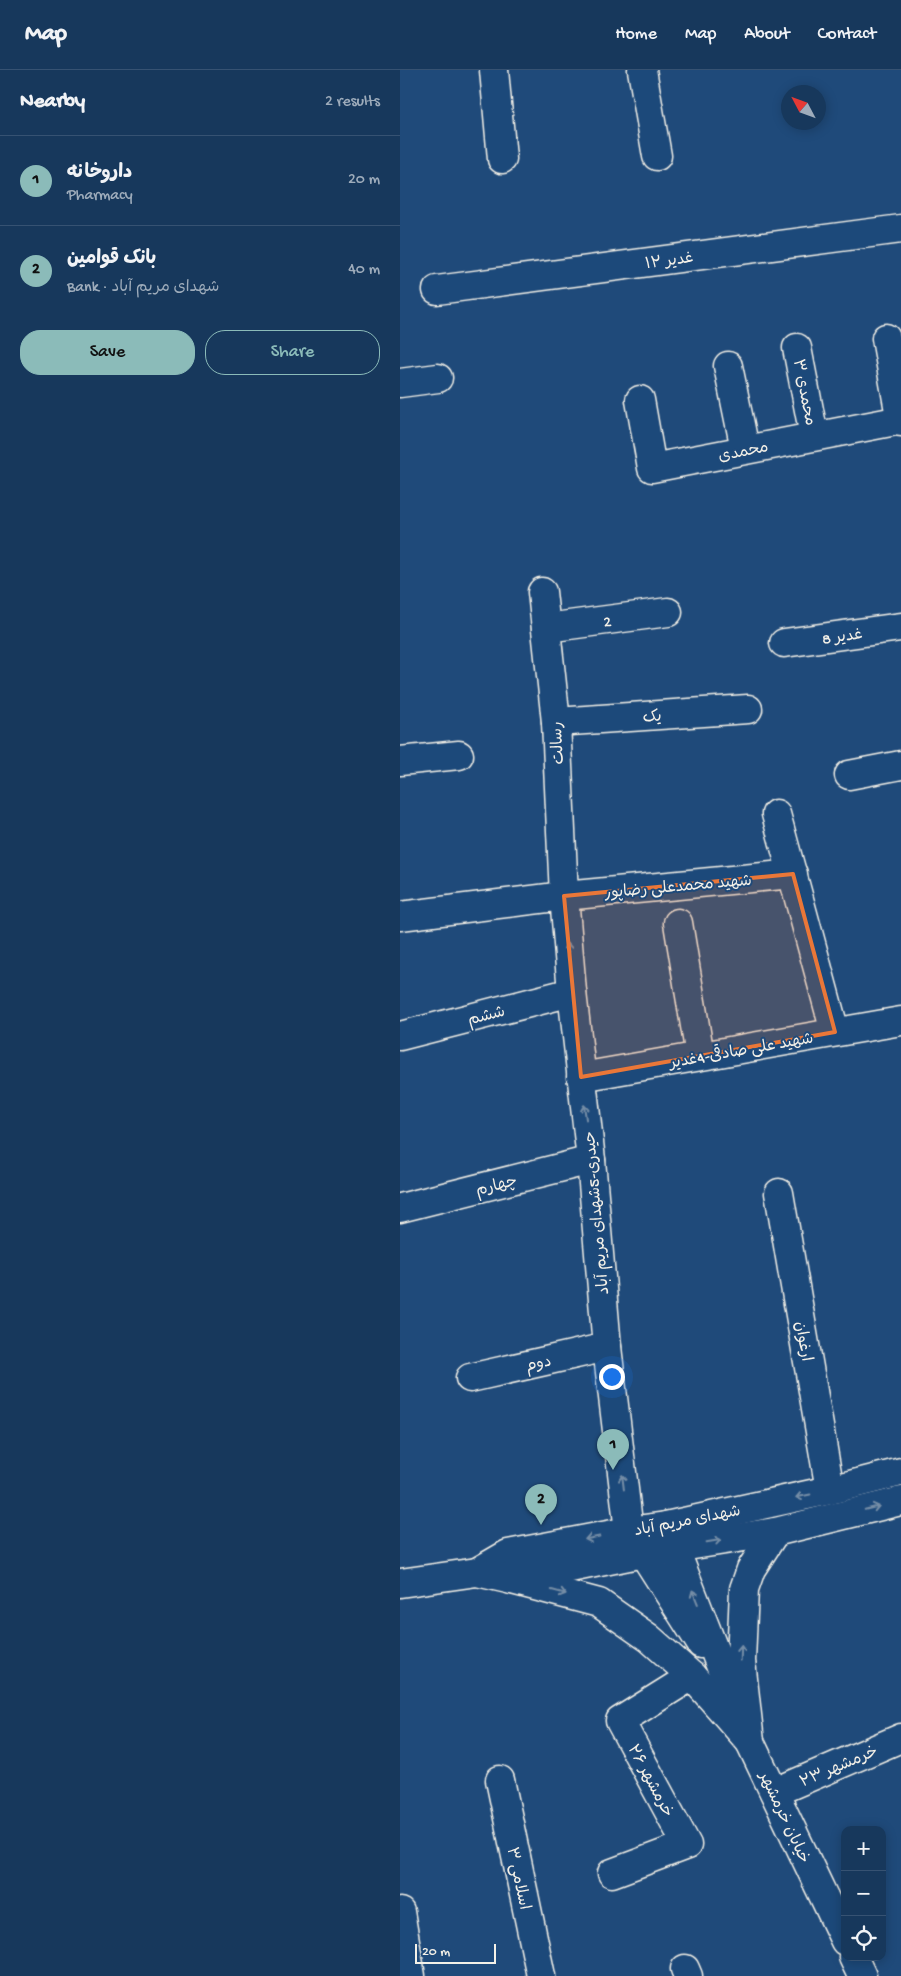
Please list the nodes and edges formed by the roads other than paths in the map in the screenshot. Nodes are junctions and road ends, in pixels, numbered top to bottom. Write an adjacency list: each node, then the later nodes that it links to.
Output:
1 (494, 70): 4 (street)
2 (642, 70): 3 (street)
3 (657, 156)
4 (502, 159)
5 (901, 228): 6 (street, غدیر ۱۲)
6 (437, 290)
7 (886, 338): 13 (street)
8 (797, 348): 14 (street, محمدی ۳)
9 (728, 366): 15 (street)
10 (438, 378): 11 (street)
11 (400, 383)
12 (640, 400): 15 (street, محمدی)
13 (901, 421): 14 (street, محمدی)
14 (814, 436): 15 (street, محمدی)
15 (746, 449)
16 (542, 592): 19 (street, رسالت)
17 (668, 612): 19 (street, 2)
18 (901, 627): 20 (street, غدیر 8)
19 (546, 628): 22 (street, رسالت)
20 (784, 643)
21 (748, 709): 22 (street, یک)
22 (556, 722): 29 (street, رسالت)
23 (459, 756): 24 (street)
24 (400, 761)
25 (901, 765): 26 (street)
26 (849, 775)
27 (776, 814): 28 (street)
28 (793, 874): 29 (street, شهید محمدعلی رضاپور); 34 (street)
29 (564, 896): 30 (street, شهید محمدعلی رضاپور); 32 (street, حیدری-5شهدای مریم آباد, one-way to 29)
30 (400, 916)
31 (678, 923): 36 (street)
32 (572, 992): 35 (street, ششم); 37 (street, حیدری-5شهدای مریم آباد)
33 (901, 1021): 34 (street, شهید علی صادقی-4غدیر)
34 (835, 1032): 36 (street, شهید علی صادقی-4غدیر)
35 (400, 1036)
36 (700, 1056): 37 (street, شهید علی صادقی-4غدیر)
37 (580, 1078): 38 (street, حیدری-5شهدای مریم آباد, one-way to 37)
38 (591, 1160): 40 (street, چهارم); 41 (street, حیدری-5شهدای مریم آباد)
39 (779, 1193): 44 (street, ارغوان)
40 (400, 1208)
41 (607, 1347): 42 (street, دوم); 48 (street, حیدری-5شهدای مریم آباد, one-way to 41)
42 (470, 1378)
43 (901, 1472): 44 (street, شهدای مریم آباد)
44 (830, 1490): 47 (street, شهدای مریم آباد, one-way to 47)
45 (901, 1501): 46 (street, شهدای مریم آباد, one-way to 45)
46 (774, 1532): 47 (street, شهدای مریم آباد, one-way to 46); 55 (street, one-way to 46)
47 (670, 1537): 48 (street, شهدای مریم آباد); 53 (street, خیابان خرمشهر, one-way to 47)
48 (636, 1542): 49 (street, شهدای مریم آباد, one-way to 49); 50 (street, شهدای مریم آباد); 53 (street, خیابان خرمشهر)
49 (477, 1572): 50 (street, شهدای مریم آباد); 51 (street, شهدای مریم آباد)
50 (512, 1580): 52 (street, one-way to 52)
51 (400, 1583)
52 (692, 1676): 55 (street); 58 (street, خرمشهر ۲۶)
53 (732, 1691): 55 (street, خیابان خرمشهر)
54 (901, 1738): 57 (street, خرمشهر ۲۳)
55 (750, 1742): 57 (street, خیابان خرمشهر)
56 (500, 1780): 63 (street, اسلامی ۳)
57 (774, 1792): 60 (street, خیابان خرمشهر)
58 (612, 1873)
59 (400, 1912): 62 (street)
60 (841, 1933)
61 (855, 1961): 64 (street)
62 (411, 1976)
63 (541, 1976)
64 (862, 1976)

